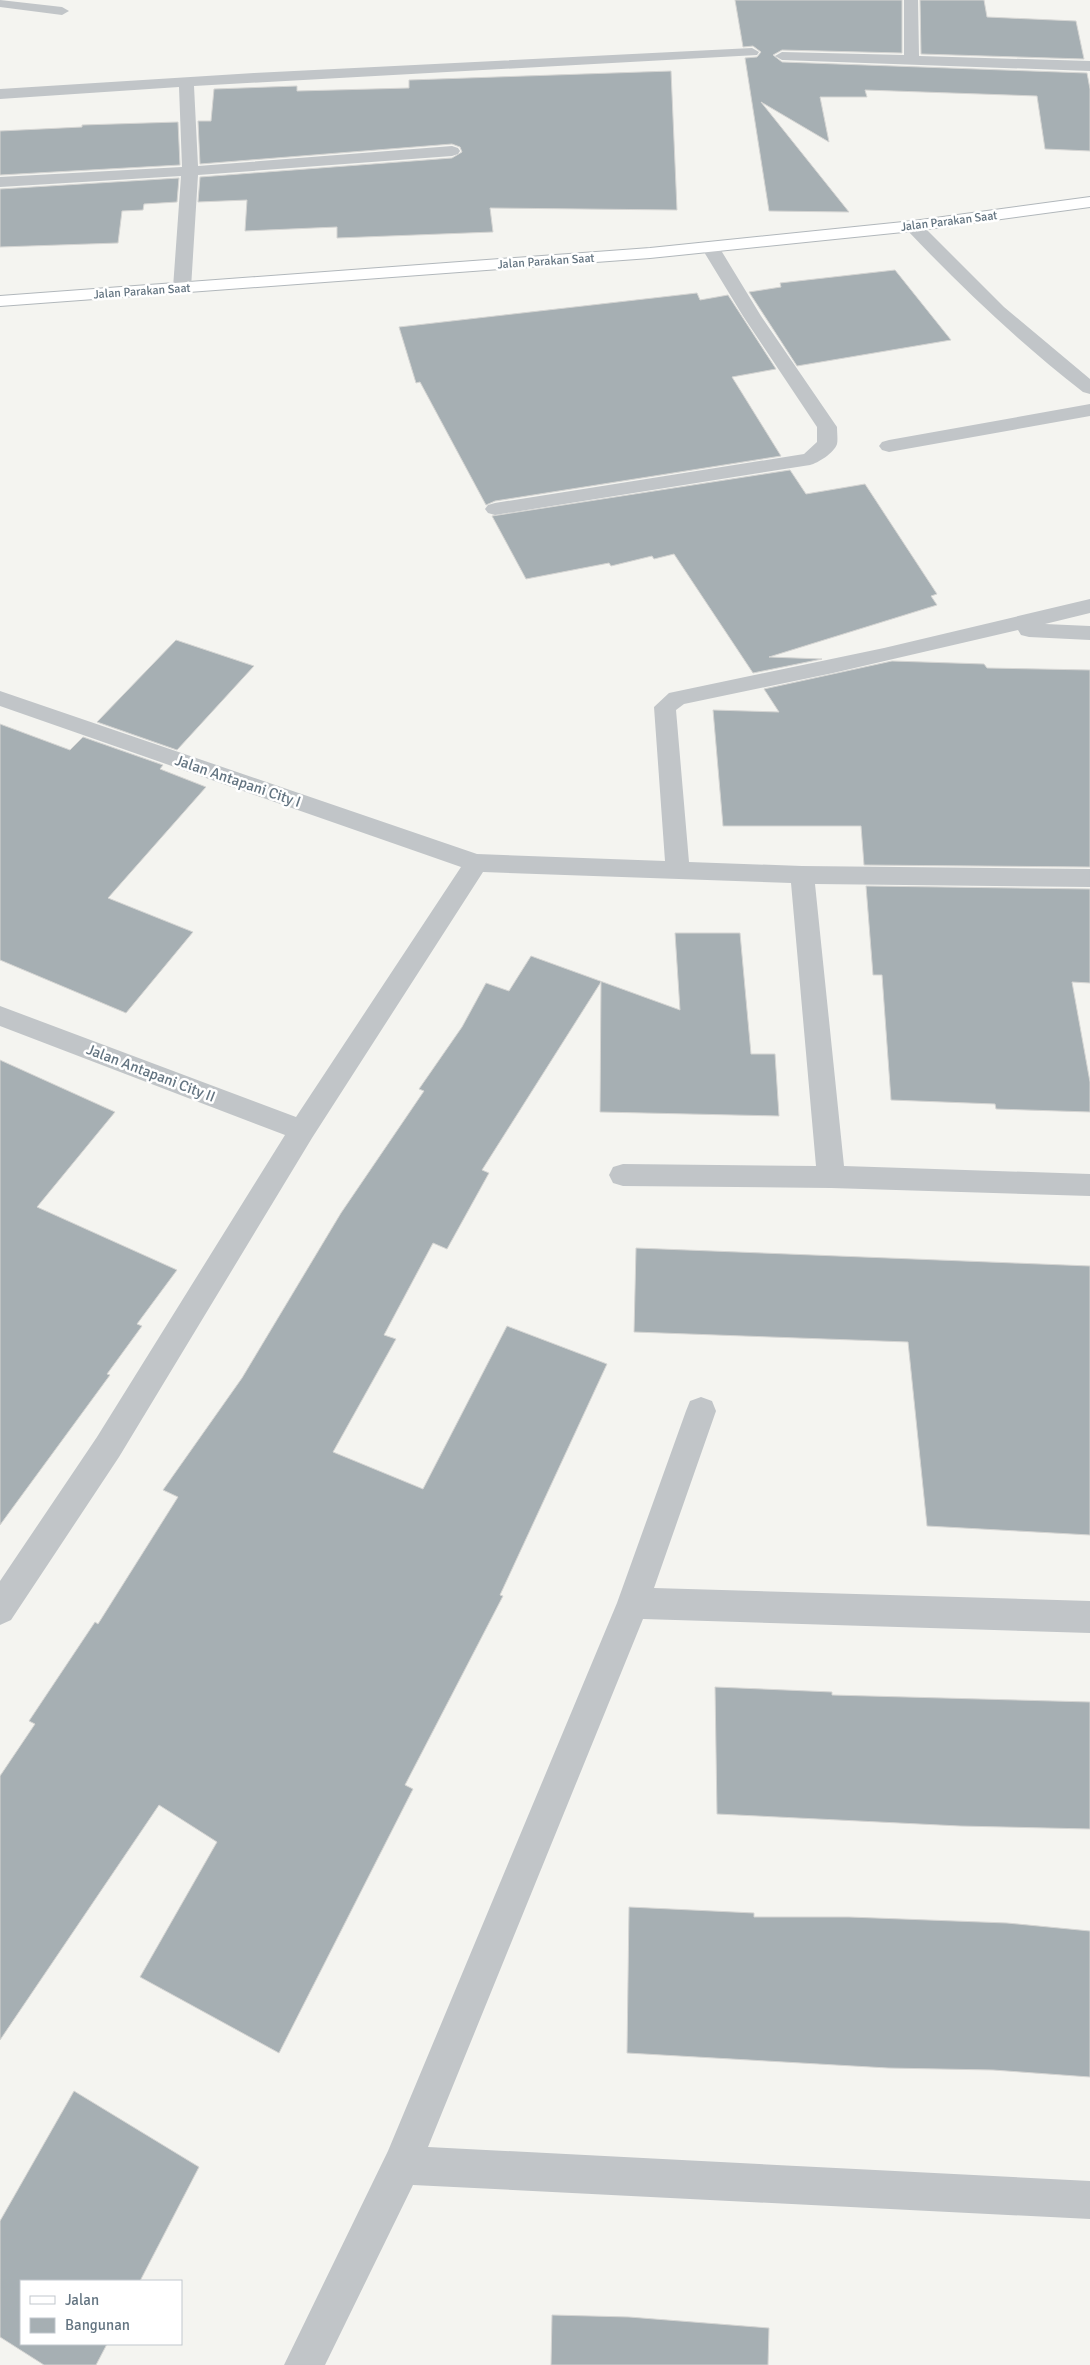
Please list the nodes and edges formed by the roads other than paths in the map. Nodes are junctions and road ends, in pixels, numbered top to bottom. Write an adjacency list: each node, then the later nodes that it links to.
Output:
1 (911, 0): 6 (street)
2 (0, 3): 3 (street)
3 (62, 11)
4 (752, 52): 8 (street)
5 (782, 56): 6 (street)
6 (912, 59): 7 (street)
7 (1090, 66)
8 (186, 83): 9 (street); 11 (street)
9 (0, 94)
10 (452, 151): 11 (street)
11 (190, 171): 12 (street); 16 (street)
12 (0, 182)
13 (1090, 202): 14 (street, Jalan Parakan Saat)
14 (913, 226): 15 (street, Jalan Parakan Saat); 18 (street)
15 (710, 247): 16 (street, Jalan Parakan Saat); 21 (street)
16 (182, 288): 17 (street, Jalan Parakan Saat)
17 (0, 301)
18 (1090, 388)
19 (1090, 410): 20 (street)
20 (889, 446)
21 (495, 509)
22 (1090, 606): 23 (street)
23 (998, 629): 24 (street); 27 (street)
24 (1090, 633)
25 (0, 698): 26 (street, Jalan Antapani City I)
26 (476, 863): 27 (street, Jalan Antapani City I); 31 (street)
27 (678, 869): 28 (street, Jalan Antapani City I)
28 (802, 875): 29 (street, Jalan Antapani City I); 33 (street)
29 (1090, 878)
30 (0, 1016): 31 (street, Jalan Antapani City II)
31 (302, 1130): 37 (street)
32 (623, 1175): 33 (street)
33 (831, 1177): 34 (street)
34 (1090, 1185)
35 (701, 1411): 36 (street)
36 (633, 1603): 38 (street); 39 (street)
37 (0, 1609)
38 (1090, 1617)
39 (402, 2165): 40 (street); 41 (street)
40 (1090, 2200)
41 (304, 2365)

